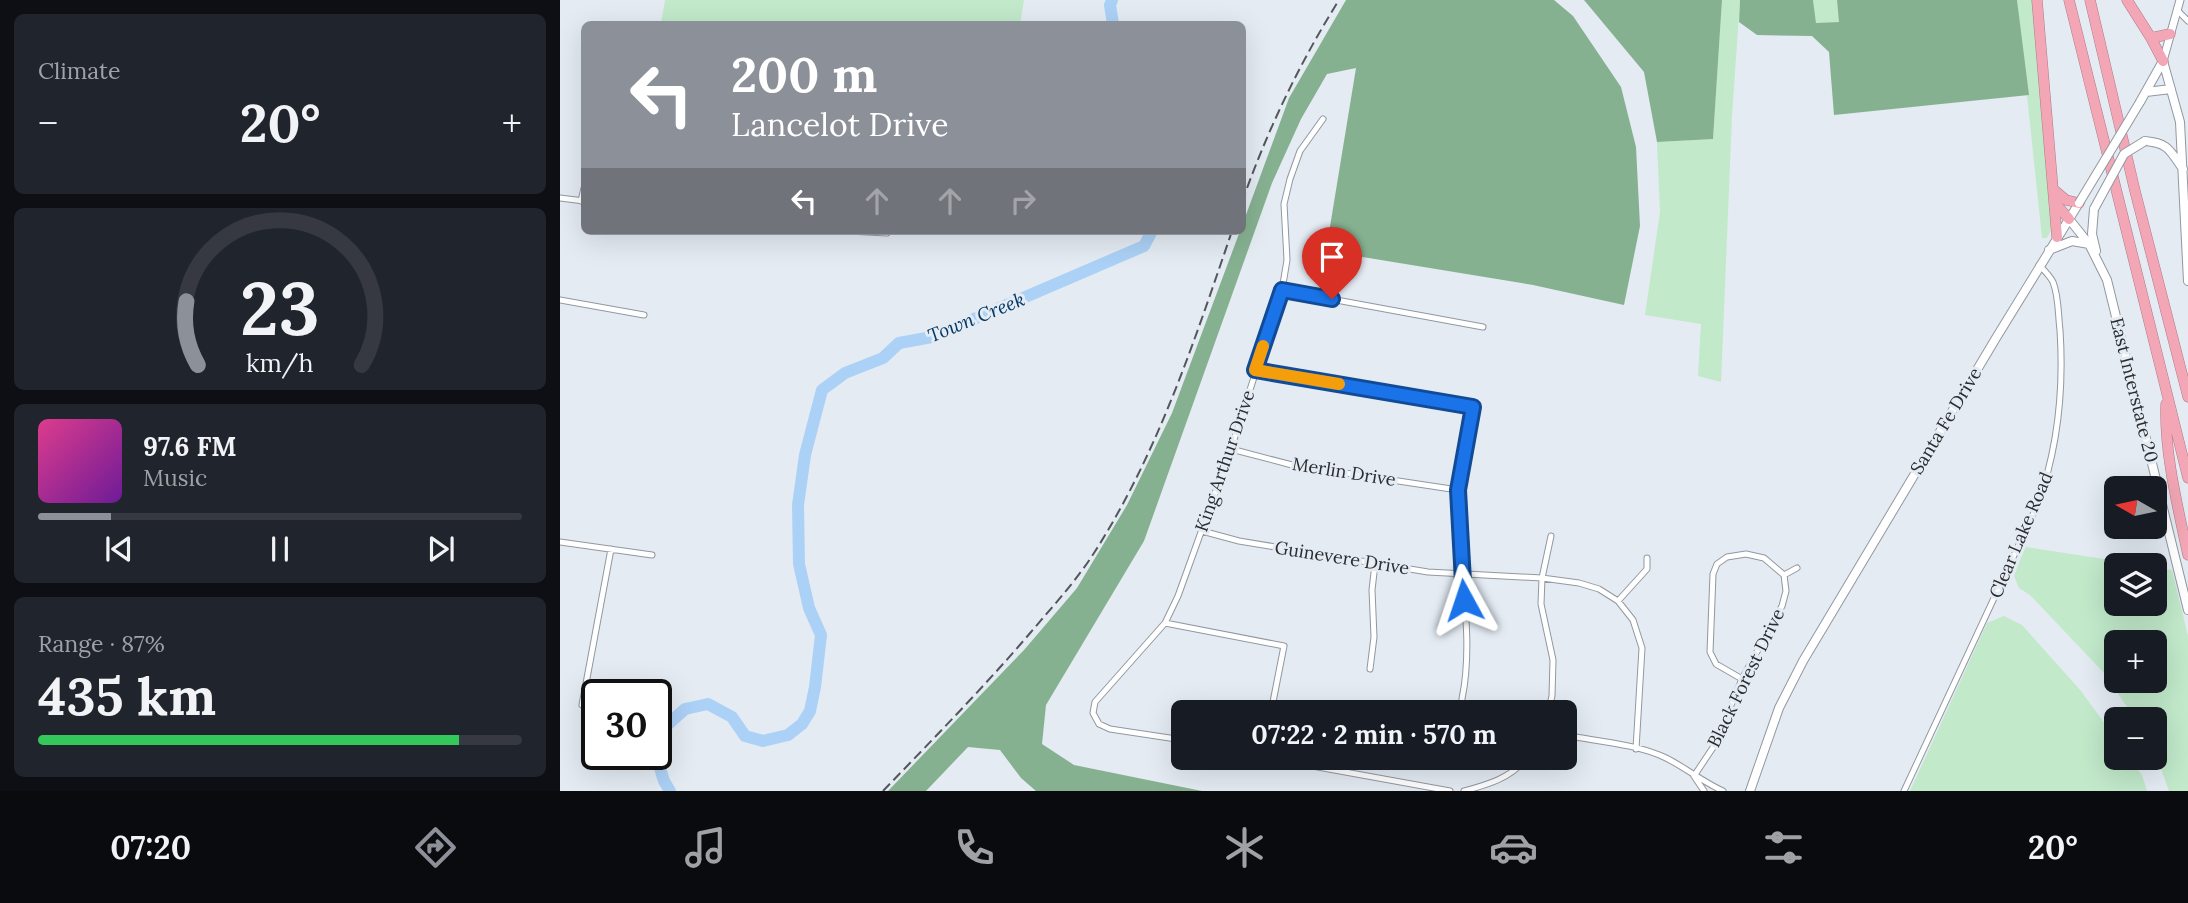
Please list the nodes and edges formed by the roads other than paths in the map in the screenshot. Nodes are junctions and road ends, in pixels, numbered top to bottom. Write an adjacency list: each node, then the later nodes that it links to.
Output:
1 (2037, 0): 15 (highway)
2 (2069, 0): 32 (highway)
3 (2090, 0): 33 (highway)
4 (2127, 0): 9 (highway)
5 (2180, 0): 6 (street)
6 (2177, 10): 7 (street); 8 (street)
7 (2188, 21)
8 (2170, 34): 9 (highway); 10 (street)
9 (2151, 38): 10 (highway)
10 (2163, 61): 11 (main road); 12 (main road, Santa Fe Drive)
11 (2171, 89): 12 (main road); 14 (main road)
12 (2146, 92): 18 (main road, Santa Fe Drive, bridge)
13 (1323, 119): 27 (street, King Arthur Drive)
14 (2183, 169): 24 (main road, bridge); 26 (main road)
15 (2054, 189): 18 (highway); 19 (highway)
16 (560, 198): 17 (street)
17 (581, 201)
18 (2079, 203): 20 (main road, Santa Fe Drive)
19 (2055, 204): 20 (highway); 21 (highway)
20 (2069, 219): 21 (main road, Santa Fe Drive); 22 (main road, East Interstate 20)
21 (2057, 237): 23 (main road, Santa Fe Drive)
22 (2089, 244): 23 (main road); 24 (main road, East Interstate 20)
23 (2049, 250): 25 (main road, Santa Fe Drive)
24 (2099, 261): 50 (main road, East Interstate 20)
25 (2039, 265): 68 (main road, Santa Fe Drive); 69 (street, Clear Lake Road)
26 (2188, 281)
27 (1282, 290): 30 (street); 31 (street, King Arthur Drive)
28 (560, 300): 29 (street)
29 (644, 315)
30 (1483, 327)
31 (1255, 370): 34 (street, King Arthur Drive); 36 (street)
32 (2166, 393): 35 (highway); 42 (highway)
33 (2188, 397)
34 (1231, 449): 36 (street, Merlin Drive); 37 (street, King Arthur Drive)
35 (2188, 478)
36 (1458, 490): 46 (street)
37 (1202, 531): 44 (street, Guinevere Drive); 51 (street, King Arthur Drive)
38 (1552, 536): 48 (street)
39 (560, 541): 40 (street)
40 (611, 549): 41 (street); 53 (street)
41 (652, 555)
42 (2188, 555)
43 (1647, 558): 49 (street)
44 (1375, 564): 46 (street, Guinevere Drive); 52 (street)
45 (1797, 568): 47 (street)
46 (1461, 574): 48 (street, Guinevere Drive); 55 (street)
47 (1784, 575): 54 (street, Black Forest Drive); 54 (street)
48 (1542, 578): 49 (street, Guinevere Drive); 57 (street)
49 (1618, 601): 60 (street)
50 (2188, 610)
51 (1165, 622): 56 (street); 58 (street, King Arthur Drive)
52 (1370, 669)
53 (587, 679)
54 (1742, 679): 63 (street, Black Forest Drive)
55 (1462, 699)
56 (1273, 700)
57 (1551, 700)
58 (1171, 738)
59 (1577, 738): 60 (street)
60 (1636, 749): 63 (street)
61 (1334, 770): 64 (street)
62 (1513, 770): 65 (street)
63 (1694, 776): 66 (street); 67 (street)
64 (1450, 791)
65 (1464, 791)
66 (1704, 791)
67 (1723, 791)
68 (1750, 791)
69 (1905, 791)

